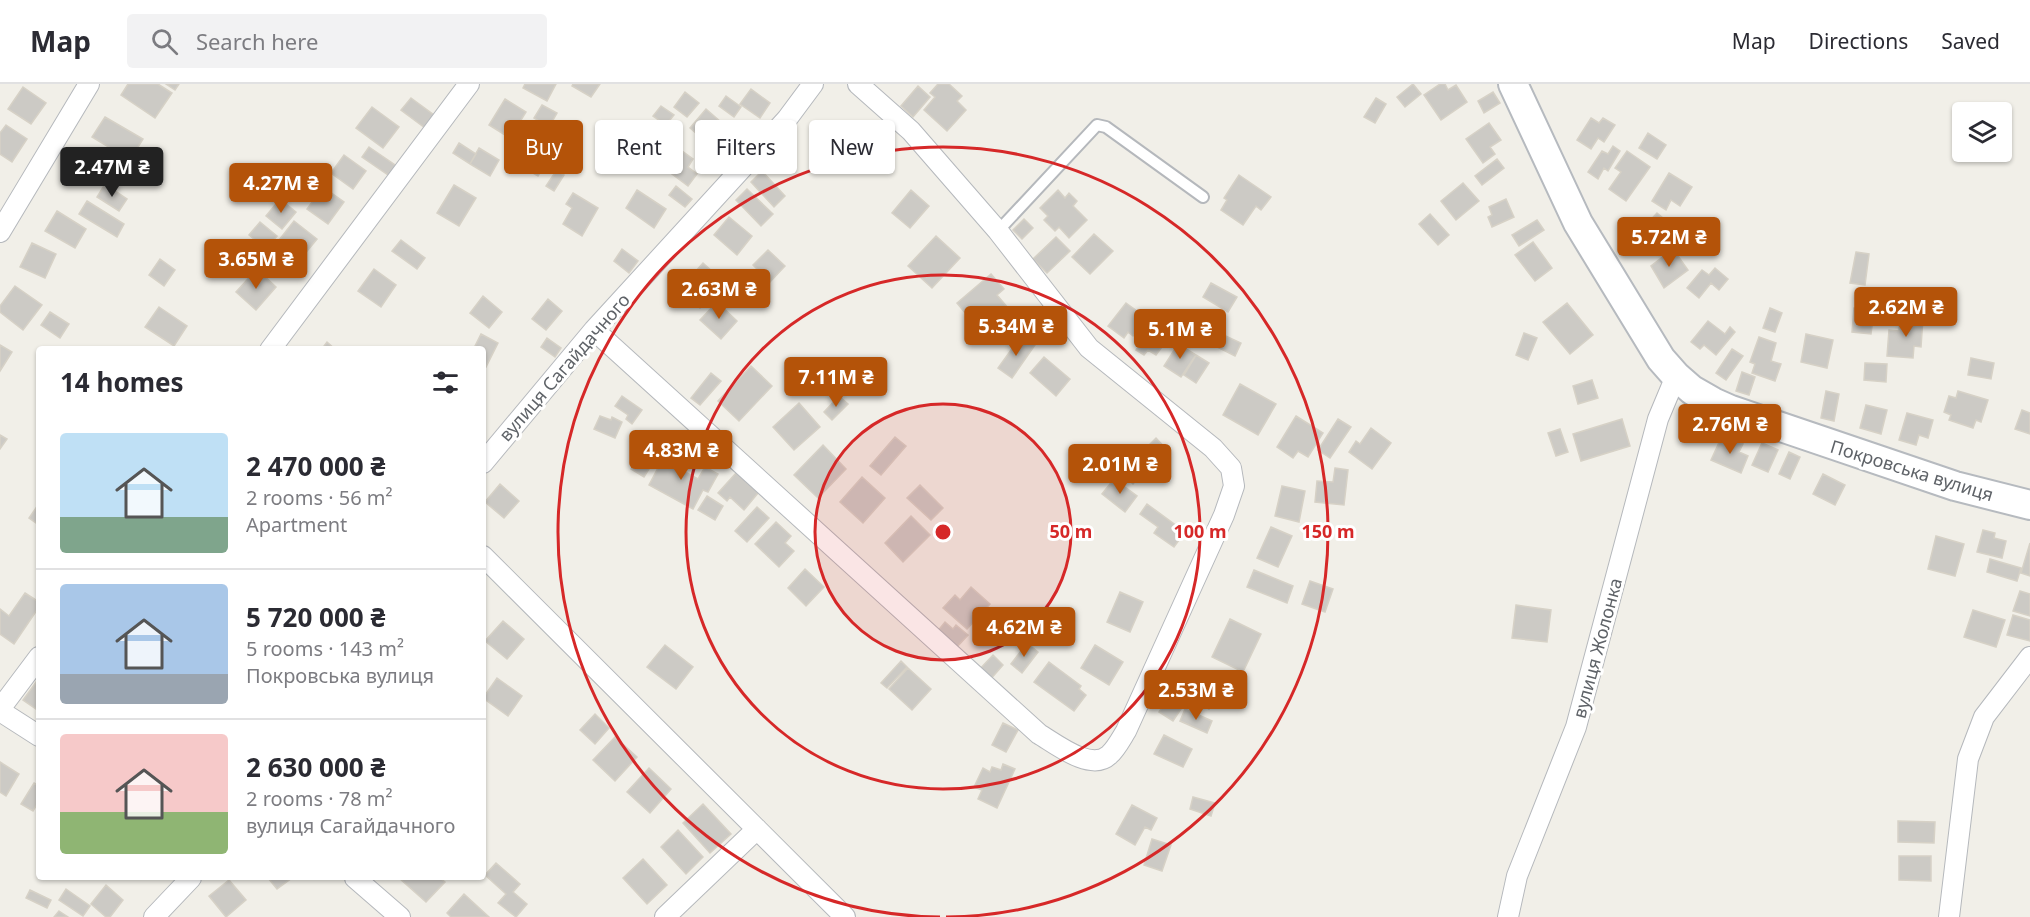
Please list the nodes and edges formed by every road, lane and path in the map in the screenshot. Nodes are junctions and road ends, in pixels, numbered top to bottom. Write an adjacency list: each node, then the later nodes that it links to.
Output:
1 (89, 84): 8 (street)
2 (469, 84): 10 (street)
3 (813, 84): 9 (street, вулиця Сагайдачного)
4 (858, 84): 7 (street)
5 (1513, 84): 11 (street, Покровська вулиця)
6 (1203, 197): 7 (lane)
7 (998, 231): 9 (street)
8 (0, 232)
9 (594, 330): 12 (street, вулиця Сагайдачного)
10 (273, 346)
11 (1676, 376): 13 (street, Покровська вулиця); 26 (street, вулиця Жолонка)
12 (486, 459)
13 (2030, 505)
14 (486, 559): 19 (street)
15 (2030, 657): 27 (street)
16 (36, 661): 17 (street)
17 (0, 710): 18 (street)
18 (36, 734)
19 (757, 829): 24 (street); 25 (street)
20 (189, 880): 22 (street)
21 (357, 880): 23 (street)
22 (154, 917)
23 (400, 917)
24 (665, 917)
25 (845, 917)
26 (1508, 917)
27 (1949, 917)

